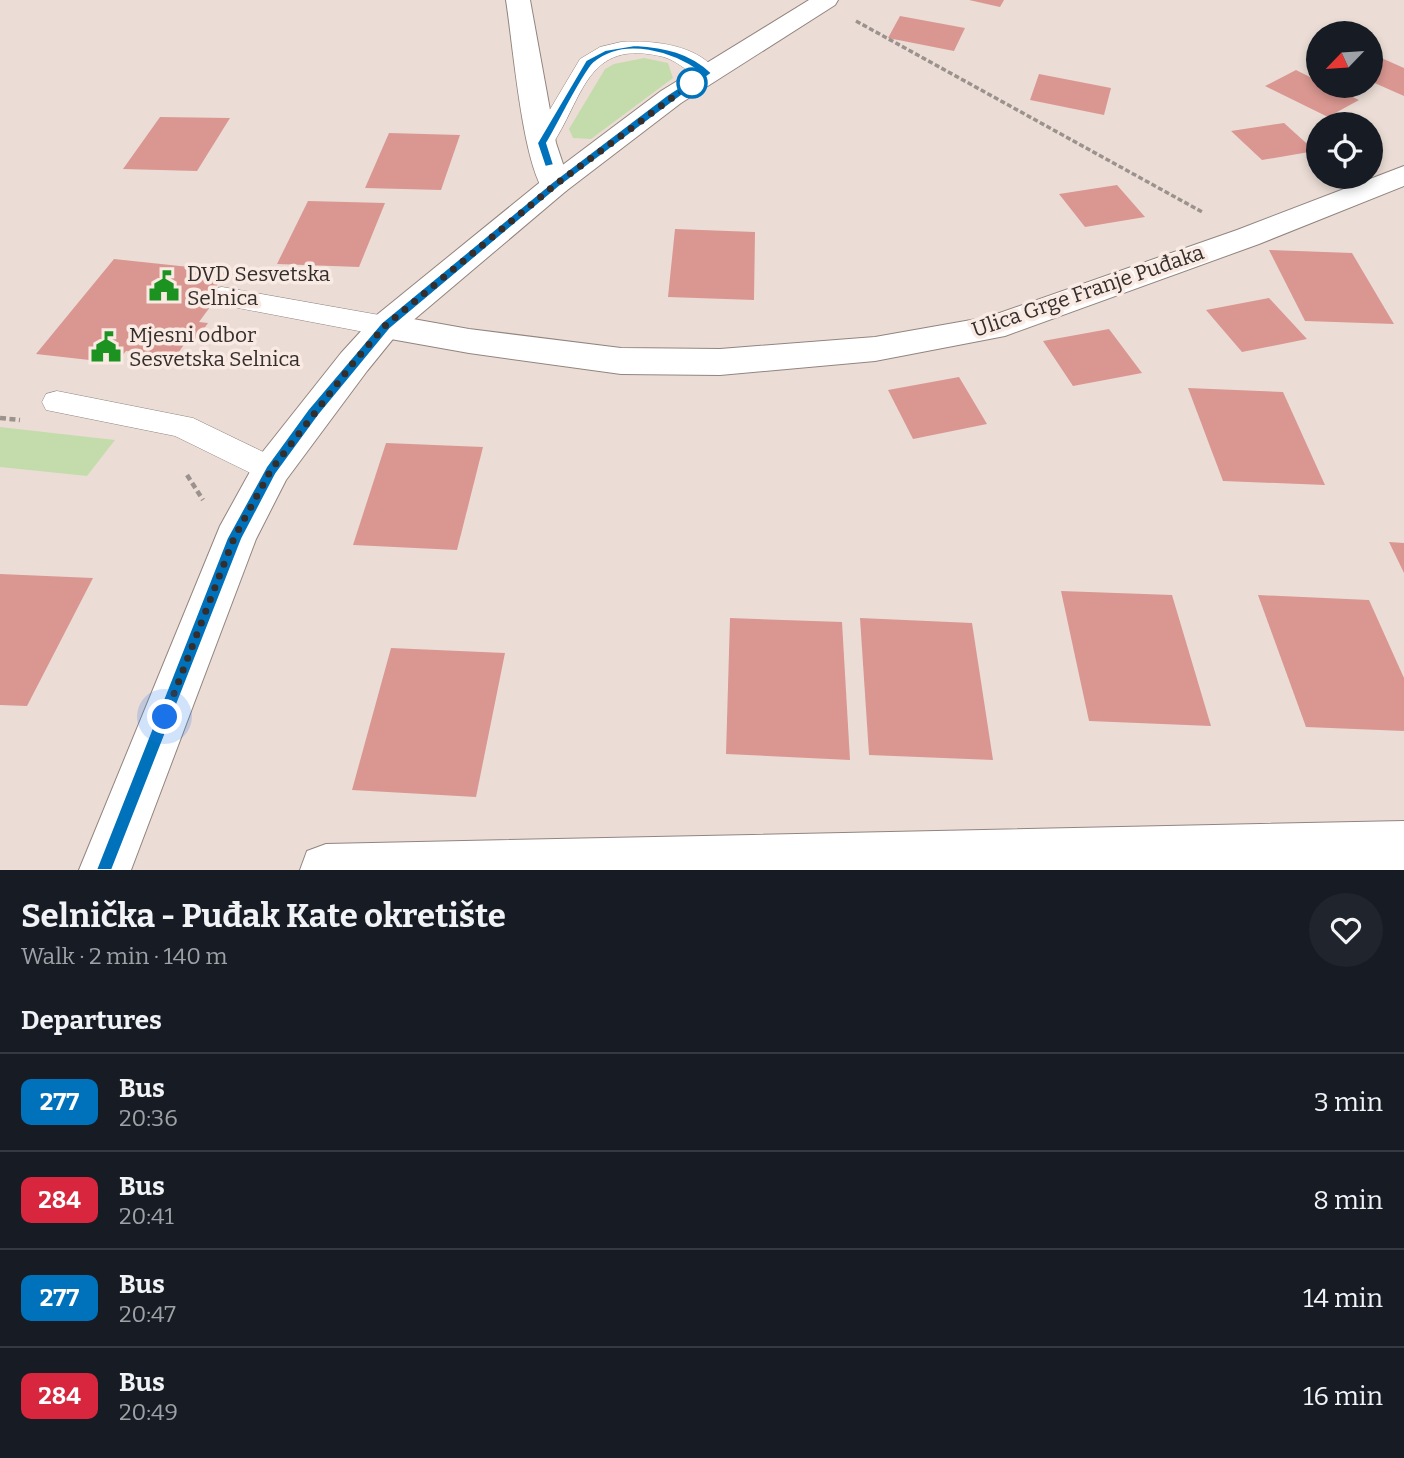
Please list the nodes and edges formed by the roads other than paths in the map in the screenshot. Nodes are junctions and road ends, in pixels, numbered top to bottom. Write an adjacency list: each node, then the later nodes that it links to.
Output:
1 (518, 0): 4 (street)
2 (826, 0): 3 (street)
3 (707, 73): 4 (lane); 6 (street)
4 (542, 143): 6 (street)
5 (1404, 175): 8 (street, Ulica Grge Franje Puđaka)
6 (555, 185): 8 (street)
7 (222, 296): 8 (lane)
8 (385, 326): 10 (street)
9 (57, 402): 10 (lane)
10 (271, 470): 12 (street)
11 (1404, 847): 13 (street)
12 (105, 870)
13 (326, 870)

